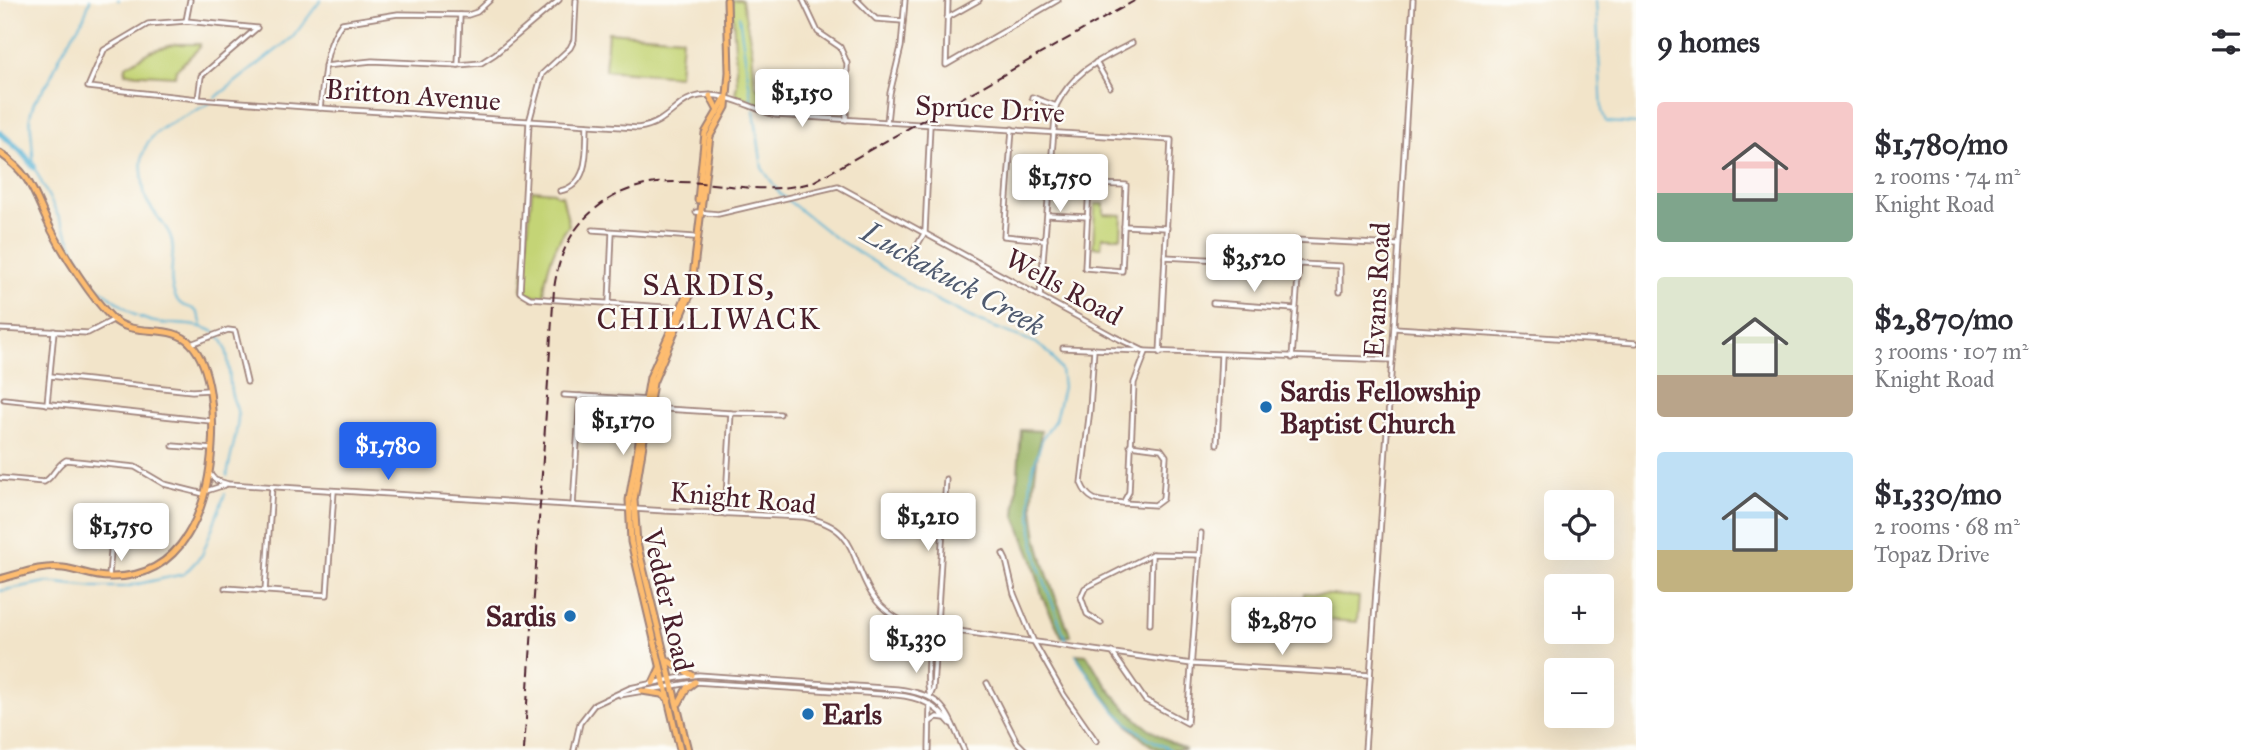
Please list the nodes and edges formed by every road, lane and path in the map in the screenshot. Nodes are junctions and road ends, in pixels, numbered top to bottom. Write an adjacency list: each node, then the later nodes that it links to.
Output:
1 (190, 0): 16 (street)
2 (490, 0): 14 (street)
3 (559, 0): 20 (street)
4 (568, 0): 13 (street)
5 (727, 0): 24 (main road, Vedder Road)
6 (803, 0): 30 (street)
7 (857, 0): 17 (street)
8 (905, 0): 17 (street)
9 (948, 0): 15 (street)
10 (979, 0): 15 (street)
11 (1058, 0): 15 (street)
12 (1413, 0): 50 (street, Evans Road)
13 (576, 1): 31 (street)
14 (460, 15): 20 (street); 21 (street)
15 (947, 18)
16 (186, 21): 26 (street); 26 (street, Britton Avenue)
17 (903, 21): 32 (street)
18 (1132, 43): 19 (street)
19 (1096, 62): 22 (street); 27 (street)
20 (458, 65): 21 (street)
21 (325, 66): 28 (street)
22 (1111, 87)
23 (710, 96): 24 (street, Britton Avenue); 29 (main road); 33 (street, Britton Avenue)
24 (726, 96): 29 (main road, Vedder Road); 30 (street, Spruce Drive); 39 (main road, Vedder Road)
25 (1032, 97): 27 (street)
26 (198, 99): 28 (street, Britton Avenue)
27 (1056, 106): 36 (street)
28 (320, 108): 31 (street, Britton Avenue)
29 (718, 111): 39 (main road, Vedder Road)
30 (846, 120): 32 (street, Spruce Drive)
31 (529, 122): 33 (street, Britton Avenue); 56 (street)
32 (887, 122): 34 (street, Spruce Drive)
33 (587, 125): 38 (street)
34 (930, 125): 35 (street, Spruce Drive); 46 (street)
35 (1012, 129): 36 (street, Spruce Drive); 48 (street)
36 (1054, 131): 40 (street); 43 (street, Spruce Drive)
37 (0, 153): 60 (main road)
38 (560, 191)
39 (698, 212): 46 (street, Wells Road); 47 (main road, Vedder Road); 58 (main road, Vedder Road)
40 (1048, 215): 41 (street); 48 (street)
41 (1088, 218): 42 (street); 42 (street)
42 (1124, 226): 43 (street)
43 (1167, 228): 52 (street)
44 (593, 230): 45 (street)
45 (612, 232): 47 (street); 56 (street)
46 (925, 232): 51 (street); 55 (street, Wells Road)
47 (694, 237): 58 (main road, Vedder Road)
48 (1045, 240): 55 (street)
49 (1294, 240): 50 (street)
50 (1398, 245): 61 (street, Evans Road)
51 (911, 256)
52 (1166, 257): 53 (street); 70 (street)
53 (1298, 264): 54 (street); 59 (street)
54 (1340, 292)
55 (1040, 296): 69 (street, Wells Road)
56 (609, 303): 58 (street)
57 (1213, 303): 59 (street)
58 (683, 309): 81 (main road, Vedder Road)
59 (1294, 309): 73 (street)
60 (113, 320): 63 (street); 66 (main road)
61 (1395, 328): 65 (street); 74 (street, Evans Road)
62 (0, 329): 63 (street)
63 (54, 331): 75 (street)
64 (207, 340): 66 (street); 71 (street); 76 (street)
65 (1636, 343)
66 (191, 344): 71 (main road)
67 (1063, 348): 68 (street)
68 (1094, 349): 69 (street); 98 (street)
69 (1146, 352): 70 (street, Wells Road); 88 (street)
70 (1160, 352): 72 (street, Wells Road)
71 (197, 353): 77 (main road)
72 (1221, 355): 73 (street, Wells Road); 87 (street)
73 (1292, 358): 74 (street, Wells Road)
74 (1392, 360): 120 (street, Evans Road)
75 (50, 376): 77 (street); 82 (street)
76 (247, 382)
77 (209, 390): 86 (main road)
78 (564, 395): 79 (street)
79 (580, 396): 81 (street); 99 (street)
80 (4, 399): 82 (street)
81 (648, 400): 83 (main road, Vedder Road)
82 (47, 404): 86 (street)
83 (646, 408): 84 (street); 100 (main road, Vedder Road)
84 (731, 413): 85 (street); 101 (street)
85 (780, 414)
86 (214, 422): 90 (main road)
87 (1217, 444)
88 (1130, 445): 98 (street); 98 (street)
89 (173, 446): 90 (street)
90 (212, 449): 91 (main road)
91 (209, 473): 94 (street, Knight Road); 97 (main road)
92 (0, 478): 97 (street)
93 (946, 479): 113 (street)
94 (228, 484): 95 (street, Knight Road); 97 (street, Knight Road)
95 (272, 487): 96 (street, Knight Road); 110 (street)
96 (334, 491): 99 (street, Knight Road); 110 (street)
97 (204, 493): 107 (main road)
98 (1122, 503)
99 (573, 505): 100 (street, Knight Road)
100 (631, 509): 101 (street, Knight Road); 116 (main road, Vedder Road); 118 (main road, Vedder Road)
101 (725, 514): 113 (street, Knight Road)
102 (1201, 533): 106 (street)
103 (112, 539): 107 (street)
104 (1003, 554): 114 (street)
105 (1152, 554): 106 (street); 111 (street); 112 (street)
106 (1200, 555): 117 (street)
107 (109, 577): 108 (main road)
108 (0, 579)
109 (225, 588): 110 (street)
110 (265, 591)
111 (1101, 623)
112 (1150, 624)
113 (935, 629): 114 (street, Knight Road); 127 (street)
114 (1034, 642): 115 (street, Knight Road); 134 (street)
115 (1112, 652): 117 (street, Knight Road); 117 (street)
116 (667, 661): 119 (main road); 123 (main road, Vedder Road)
117 (1192, 664): 120 (street, Knight Road)
118 (661, 665): 122 (main road); 123 (main road, Vedder Road)
119 (692, 675): 123 (street); 127 (street)
120 (1370, 675): 141 (street, Evans Road)
121 (695, 682): 123 (street); 129 (street); 130 (main road)
122 (653, 683): 123 (street); 126 (street)
123 (669, 683): 125 (street); 128 (main road, Vedder Road); 130 (main road, Vedder Road)
124 (987, 683): 140 (street)
125 (642, 691): 126 (street); 128 (main road)
126 (614, 695): 135 (street)
127 (930, 697): 129 (street); 133 (street)
128 (668, 699): 136 (main road, Vedder Road)
129 (930, 703): 131 (street); 132 (street)
130 (678, 706): 137 (main road, Vedder Road)
131 (946, 718): 132 (street); 133 (street)
132 (929, 724): 138 (street)
133 (954, 727): 139 (street)
134 (1096, 741)
135 (574, 750)
136 (680, 750)
137 (688, 750)
138 (929, 750)
139 (964, 750)
140 (1025, 750)
141 (1365, 750)

